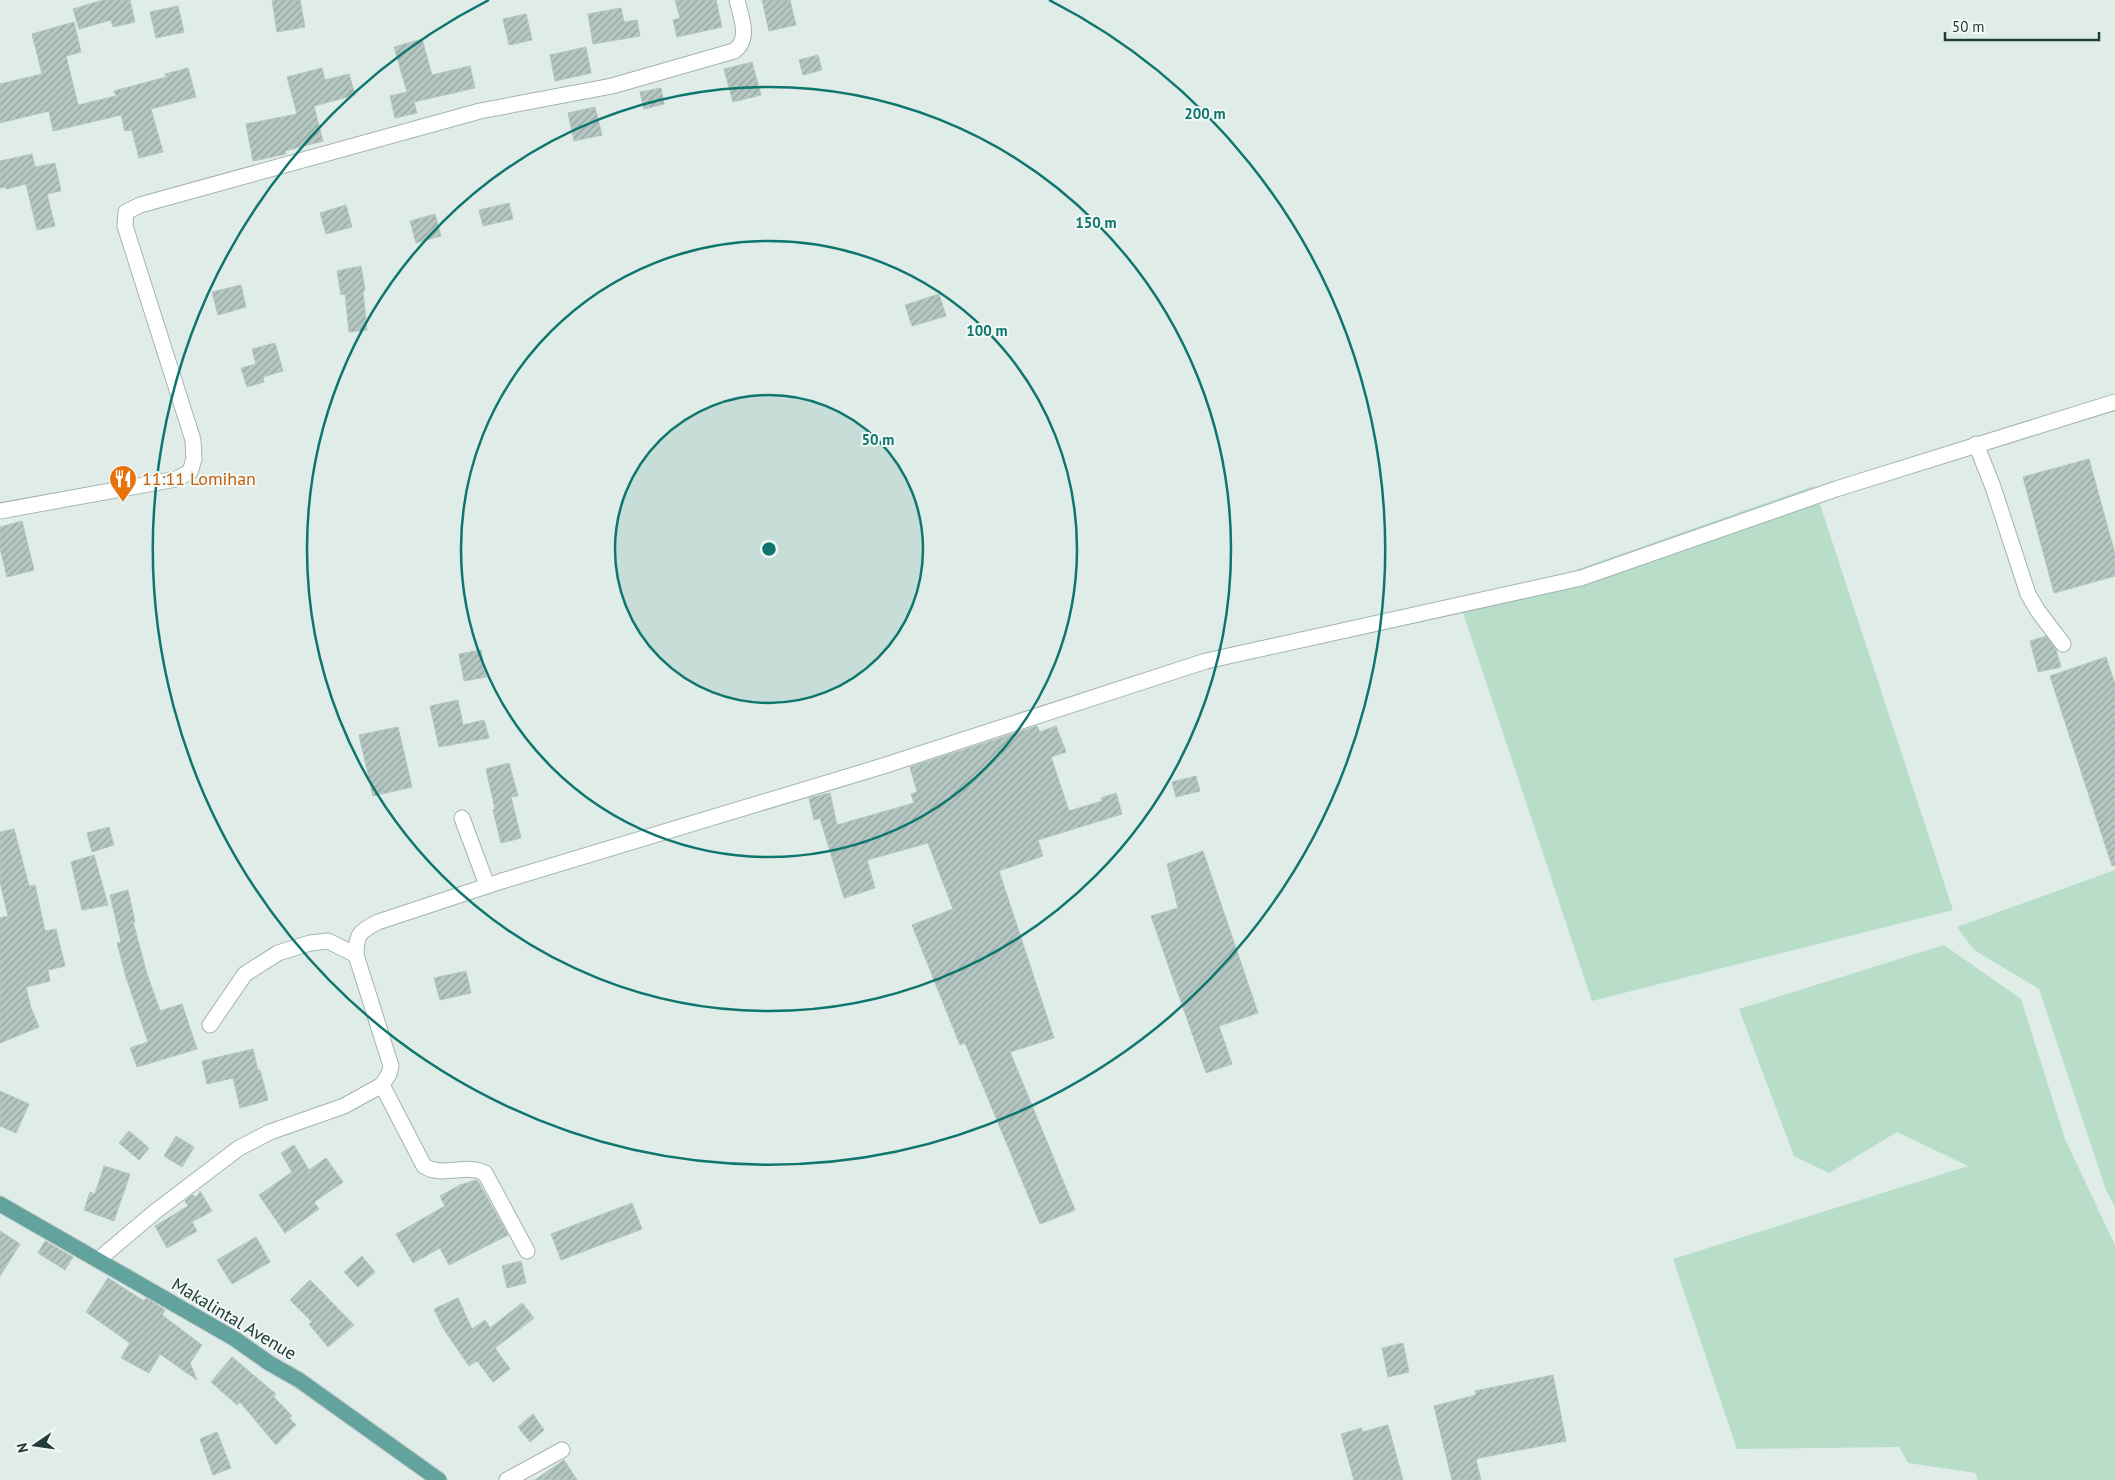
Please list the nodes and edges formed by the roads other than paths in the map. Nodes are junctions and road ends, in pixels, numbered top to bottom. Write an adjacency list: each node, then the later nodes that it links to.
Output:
1 (737, 0): 4 (street)
2 (2115, 402): 3 (street)
3 (1976, 444): 5 (street); 7 (street)
4 (0, 510)
5 (2063, 644)
6 (462, 818): 7 (street)
7 (487, 885): 8 (street)
8 (356, 954): 9 (street); 10 (street)
9 (210, 1025)
10 (382, 1085): 12 (street); 13 (street)
11 (0, 1204): 13 (main road, Makalintal Avenue)
12 (527, 1251)
13 (98, 1260): 15 (main road, Makalintal Avenue)
14 (562, 1450): 16 (street)
15 (440, 1480)
16 (507, 1480)

